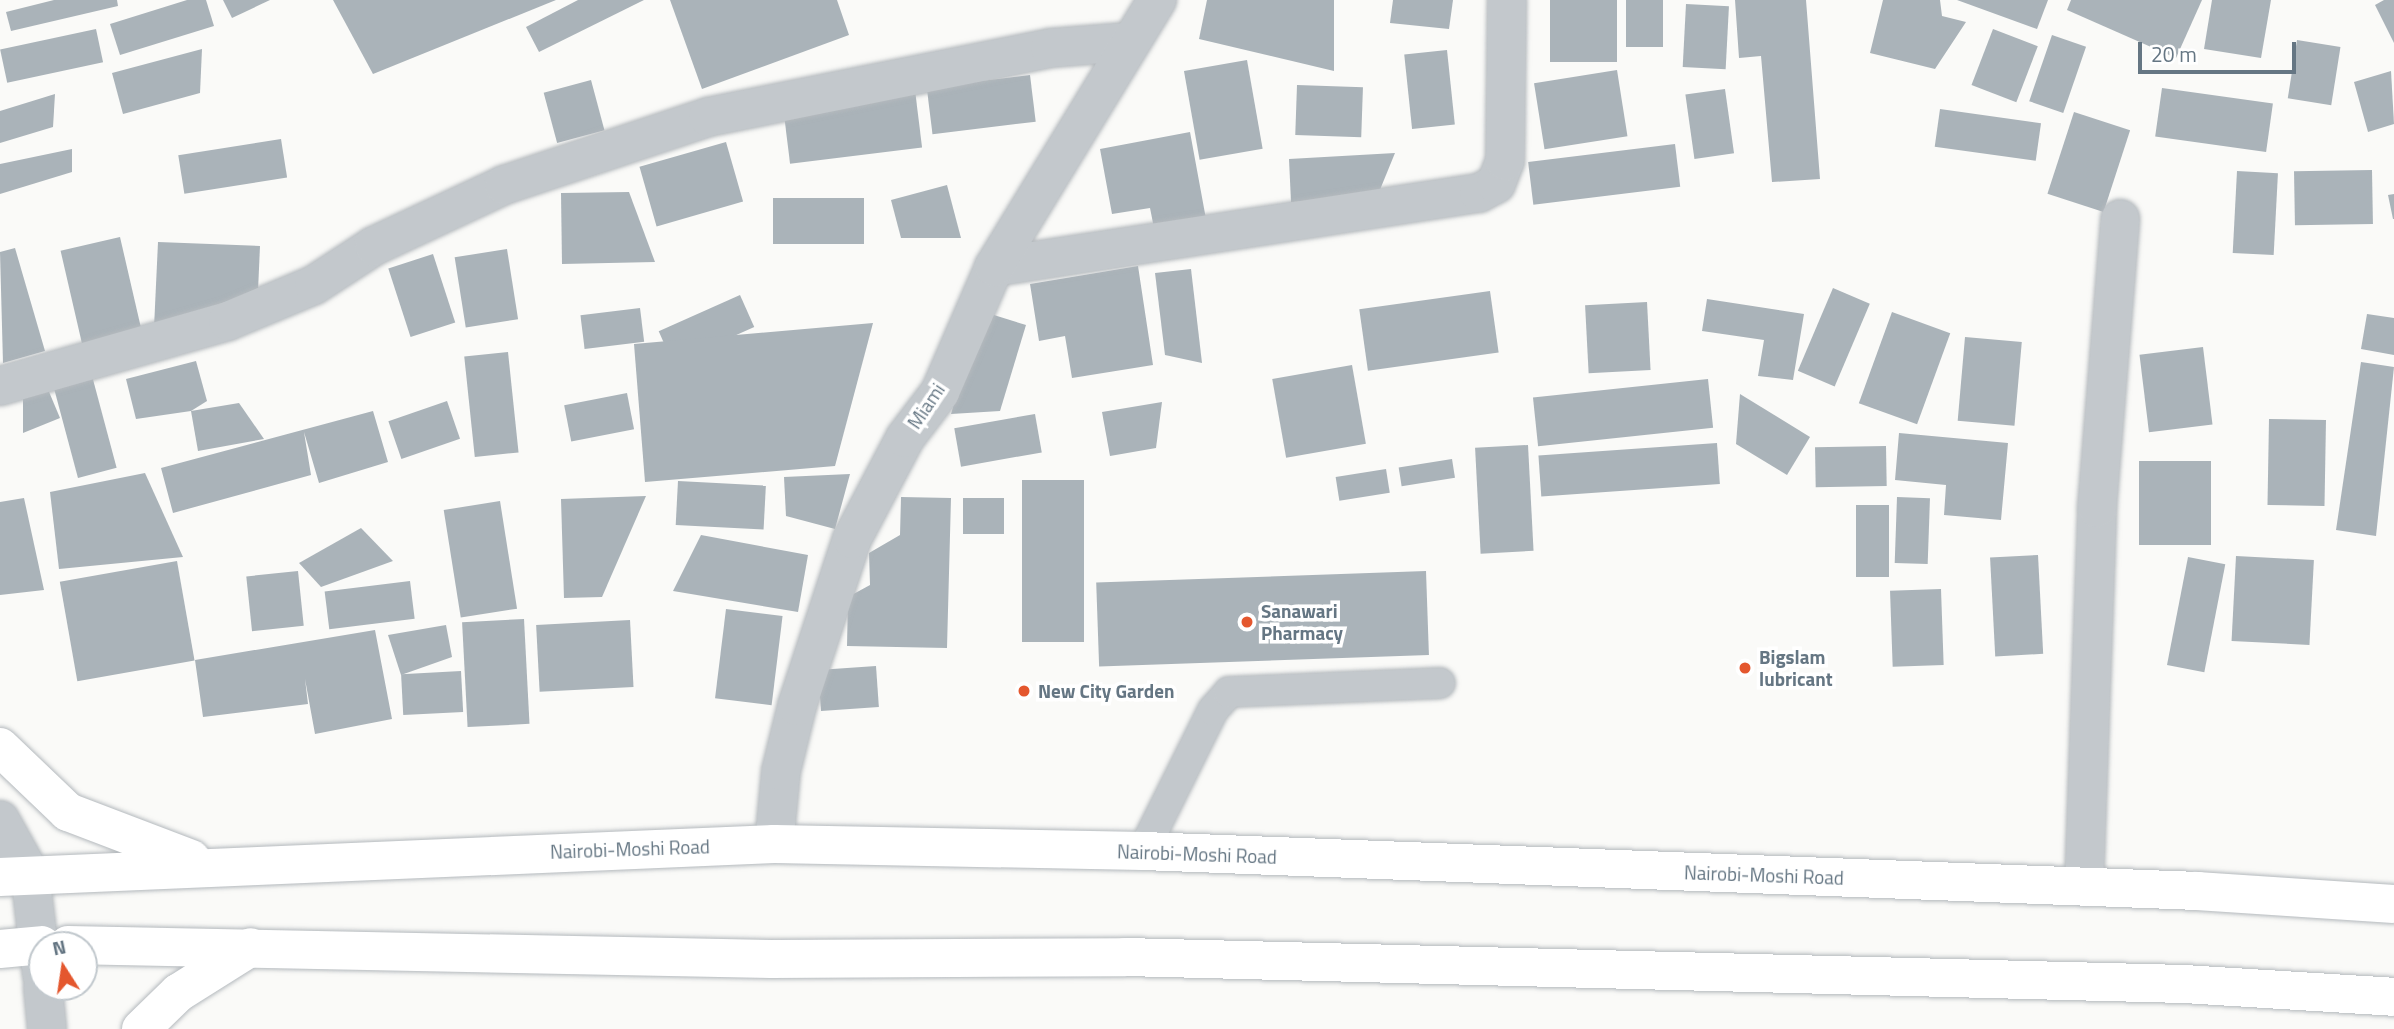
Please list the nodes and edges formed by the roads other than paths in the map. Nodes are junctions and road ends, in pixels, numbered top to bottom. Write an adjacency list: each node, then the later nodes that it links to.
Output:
1 (1157, 0): 3 (street, Miami)
2 (1507, 0): 5 (street)
3 (1126, 42): 5 (street, Miami); 6 (street)
4 (2120, 219): 14 (street)
5 (994, 267): 10 (street, Miami)
6 (0, 386)
7 (1440, 682): 11 (lane)
8 (0, 747): 12 (highway)
9 (0, 820): 13 (street)
10 (774, 844): 11 (highway, Nairobi-Moshi Road); 12 (highway, Nairobi-Moshi Road)
11 (1143, 851): 14 (highway, Nairobi-Moshi Road)
12 (204, 864): 13 (highway, Nairobi-Moshi Road)
13 (15, 875): 16 (street)
14 (2084, 887): 15 (highway, Nairobi-Moshi Road)
15 (2394, 904)
16 (39, 931)
17 (251, 947): 20 (highway); 21 (highway); 24 (highway)
18 (0, 949): 19 (highway)
19 (28, 951)
20 (98, 952)
21 (2394, 997)
22 (44, 1001): 23 (street)
23 (47, 1029)
24 (141, 1029)

